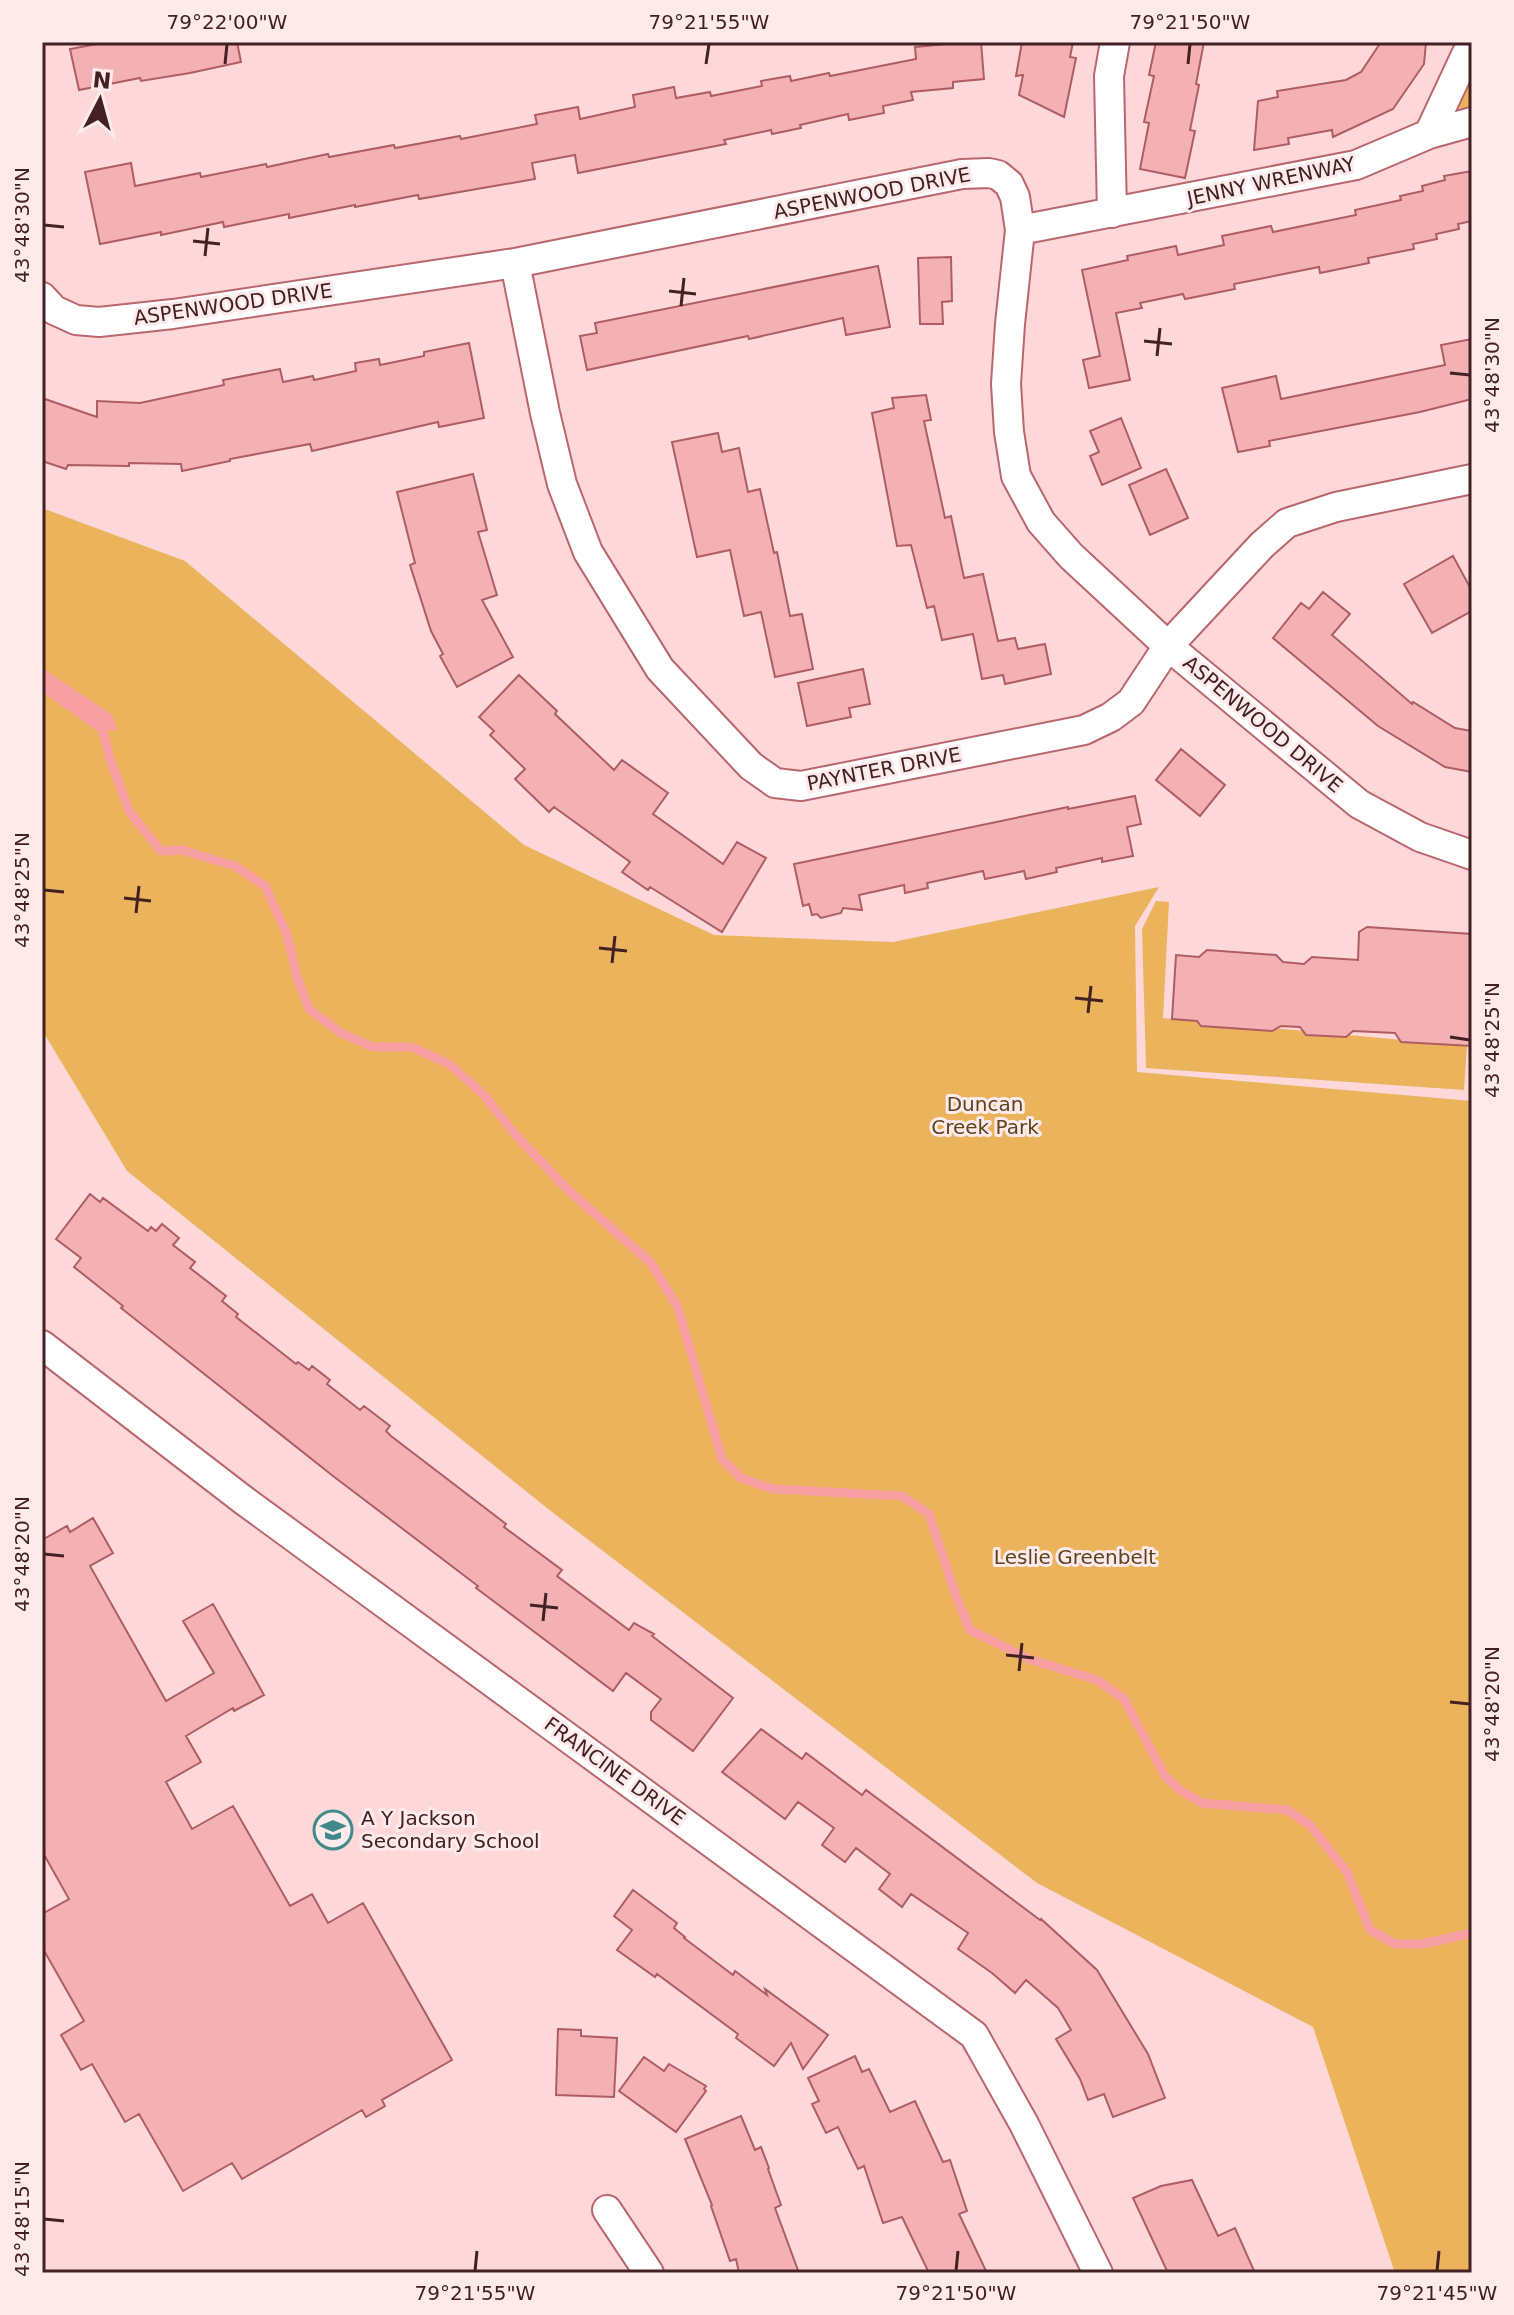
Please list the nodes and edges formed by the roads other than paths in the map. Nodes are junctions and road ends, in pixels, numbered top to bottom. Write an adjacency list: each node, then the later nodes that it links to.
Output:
1 (1115, 42): 5 (street)
2 (1472, 42): 4 (street)
3 (1472, 122): 4 (street, JENNY WRENWAY)
4 (1429, 134): 5 (street, JENNY WRENWAY)
5 (1112, 213): 6 (street, JENNY WRENWAY)
6 (1020, 230): 7 (street, ASPENWOOD DRIVE); 10 (street, ASPENWOOD DRIVE)
7 (515, 263): 8 (street, ASPENWOOD DRIVE); 10 (street, PAYNTER DRIVE)
8 (42, 297)
9 (1472, 479): 10 (street, PAYNTER DRIVE)
10 (1168, 646): 11 (street, ASPENWOOD DRIVE)
11 (1472, 855)
12 (42, 1345): 15 (street, FRANCINE DRIVE)
13 (607, 2210): 14 (street)
14 (649, 2273)
15 (1098, 2273)

